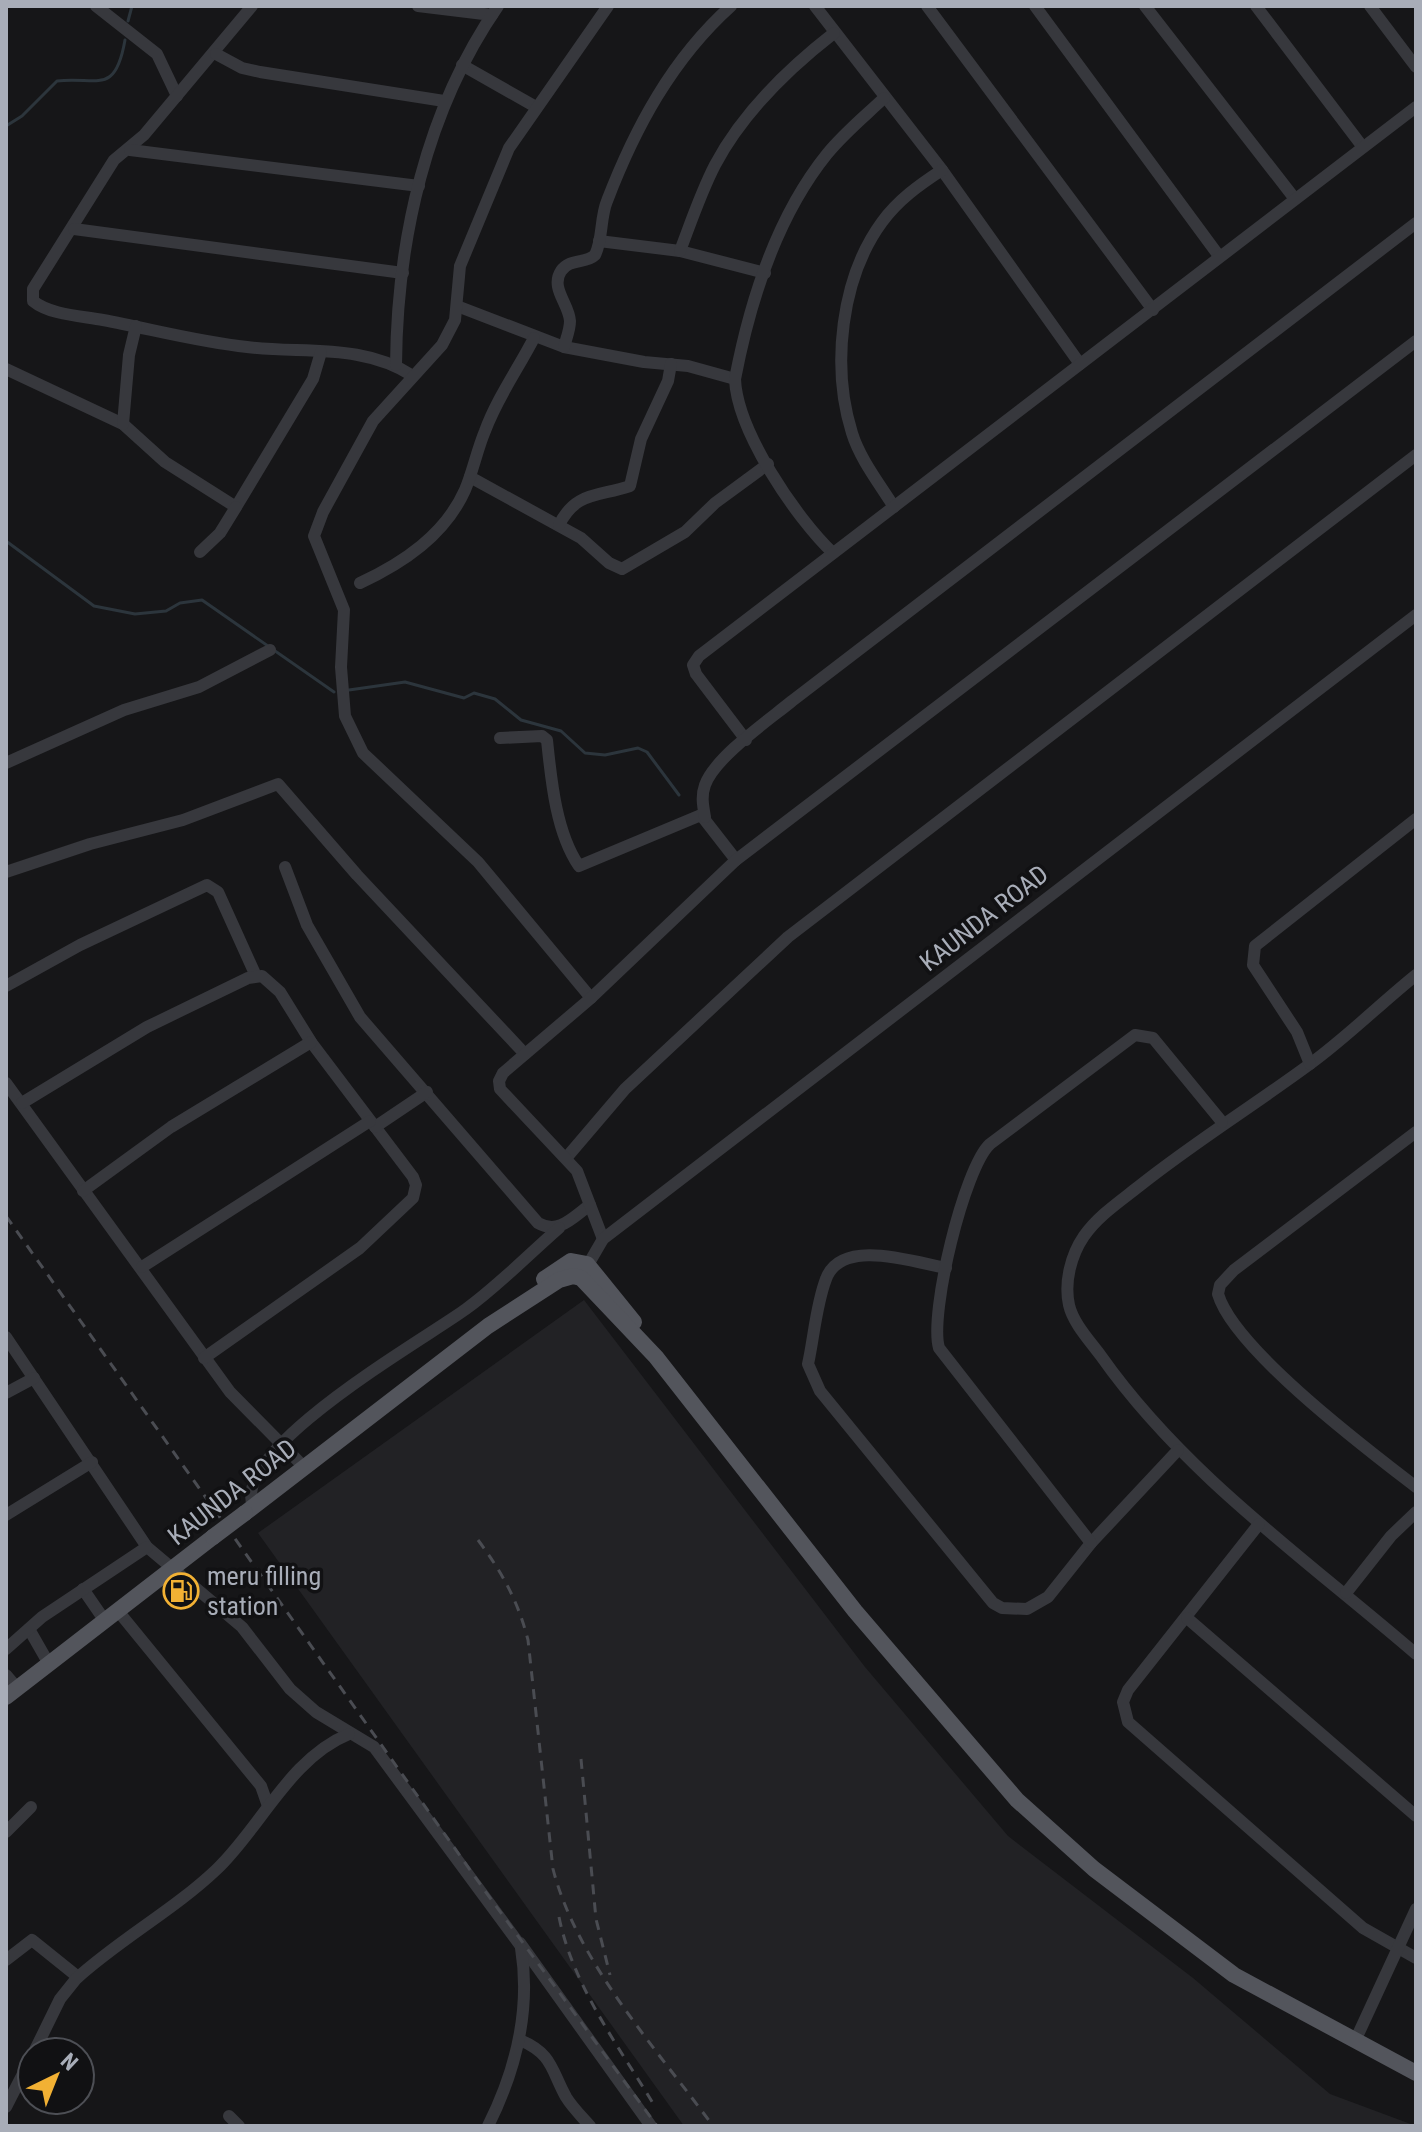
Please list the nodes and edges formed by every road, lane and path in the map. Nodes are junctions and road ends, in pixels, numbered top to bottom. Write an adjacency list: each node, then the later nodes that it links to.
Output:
1 (96, 6): 17 (street)
2 (252, 6): 14 (street)
3 (418, 6): 12 (street)
4 (608, 6): 20 (street)
5 (731, 6): 29 (street)
6 (815, 6): 13 (street)
7 (927, 6): 35 (street)
8 (1035, 6): 31 (street)
9 (1145, 6): 26 (street)
10 (1256, 6): 22 (street)
11 (1370, 6): 16 (street)
12 (495, 10): 15 (street)
13 (834, 33): 18 (street); 30 (street)
14 (216, 54): 17 (street); 19 (street)
15 (462, 65): 19 (street); 20 (street)
16 (1416, 67)
17 (177, 96): 23 (street)
18 (884, 98): 24 (street); 33 (street)
19 (444, 101): 25 (street)
20 (536, 107): 34 (street)
21 (1416, 107): 22 (street)
22 (1362, 146): 26 (street)
23 (130, 150): 25 (street); 28 (street)
24 (942, 170): 42 (street); 52 (street)
25 (419, 186): 32 (street)
26 (1295, 199): 31 (street)
27 (1416, 223): 60 (street)
28 (74, 229): 32 (street); 36 (street)
29 (599, 241): 30 (street); 39 (street)
30 (680, 251): 33 (street)
31 (1219, 256): 35 (street)
32 (403, 273): 43 (street)
33 (765, 273): 46 (street)
34 (457, 306): 37 (street); 45 (street)
35 (1153, 310): 42 (street)
36 (136, 326): 40 (street); 47 (street)
37 (534, 338): 39 (street); 50 (street)
38 (1416, 341): 64 (street)
39 (564, 347): 41 (street)
40 (321, 352): 43 (street); 51 (street)
41 (671, 364): 46 (street); 53 (street)
42 (1080, 364): 52 (street)
43 (396, 365): 45 (street)
44 (6, 369): 47 (street)
45 (413, 376): 70 (street)
46 (735, 379): 49 (street)
47 (123, 424): 51 (street)
48 (1416, 455): 80 (street)
49 (768, 464): 53 (street); 55 (street)
50 (470, 477): 53 (street); 56 (street)
51 (236, 507): 54 (street)
52 (894, 507): 55 (street)
53 (559, 525)
54 (200, 552)
55 (833, 553): 60 (street)
56 (360, 583)
57 (1416, 615): 84 (street, KAUNDA ROAD)
58 (270, 650): 61 (street)
59 (500, 738): 62 (street)
60 (746, 740): 62 (street)
61 (6, 763)
62 (705, 817): 64 (street)
63 (1416, 819): 73 (street)
64 (736, 860): 70 (street)
65 (285, 867): 75 (street)
66 (6, 872): 72 (street)
67 (256, 976): 69 (street); 71 (street); 76 (street)
68 (1416, 976): 73 (street)
69 (6, 986)
70 (591, 998): 72 (street)
71 (311, 1042): 78 (street); 81 (street)
72 (525, 1054): 80 (street)
73 (1310, 1064): 77 (street)
74 (6, 1083): 76 (street)
75 (427, 1092): 78 (street); 83 (street)
76 (22, 1103): 81 (street)
77 (1222, 1122): 86 (street); 93 (street)
78 (372, 1124): 85 (street); 89 (street)
79 (1416, 1132): 96 (street)
80 (567, 1157): 82 (street)
81 (83, 1191): 85 (street)
82 (590, 1205): 83 (street); 84 (street)
83 (559, 1228): 92 (street)
84 (603, 1239): 87 (street, KAUNDA ROAD)
85 (142, 1267): 89 (street)
86 (946, 1268): 101 (street); 101 (street)
87 (590, 1276): 95 (main road, KAUNDA ROAD); 126 (main road)
88 (6, 1337): 90 (street)
89 (204, 1358): 92 (street)
90 (34, 1378): 91 (street); 94 (street)
91 (6, 1393)
92 (281, 1445): 95 (street); 97 (street)
93 (1178, 1450): 100 (street); 101 (street)
94 (92, 1462): 99 (street); 102 (street)
95 (304, 1467): 97 (main road, KAUNDA ROAD)
96 (1416, 1487)
97 (249, 1509): 103 (main road, KAUNDA ROAD, bridge)
98 (1416, 1512): 105 (street)
99 (6, 1515)
100 (1259, 1524): 105 (street); 107 (street)
101 (1091, 1543)
102 (147, 1547): 103 (street); 104 (street)
103 (172, 1568): 106 (main road, KAUNDA ROAD); 113 (street)
104 (83, 1589): 106 (street); 108 (street)
105 (1346, 1593): 110 (street)
106 (111, 1616): 111 (main road, KAUNDA ROAD); 114 (street)
107 (1187, 1618): 116 (street); 120 (street)
108 (29, 1629): 109 (street); 111 (street)
109 (6, 1649)
110 (1416, 1654)
111 (49, 1664): 112 (main road, KAUNDA ROAD)
112 (10, 1687)
113 (349, 1734): 114 (street); 119 (street)
114 (268, 1806): 123 (street)
115 (31, 1807): 117 (street)
116 (1416, 1816)
117 (6, 1832)
118 (1416, 1909): 120 (street)
119 (520, 1945): 125 (street); 134 (street)
120 (1398, 1950): 121 (street); 126 (street)
121 (1416, 1958)
122 (6, 1960): 123 (street)
123 (78, 1977): 124 (street)
124 (42, 2036)
125 (520, 2040): 132 (street); 133 (street)
126 (1355, 2041): 127 (main road)
127 (1416, 2073)
128 (16, 2087): 129 (street)
129 (6, 2107)
130 (229, 2116): 131 (street)
131 (239, 2126)
132 (488, 2126)
133 (590, 2126)
134 (651, 2126)

